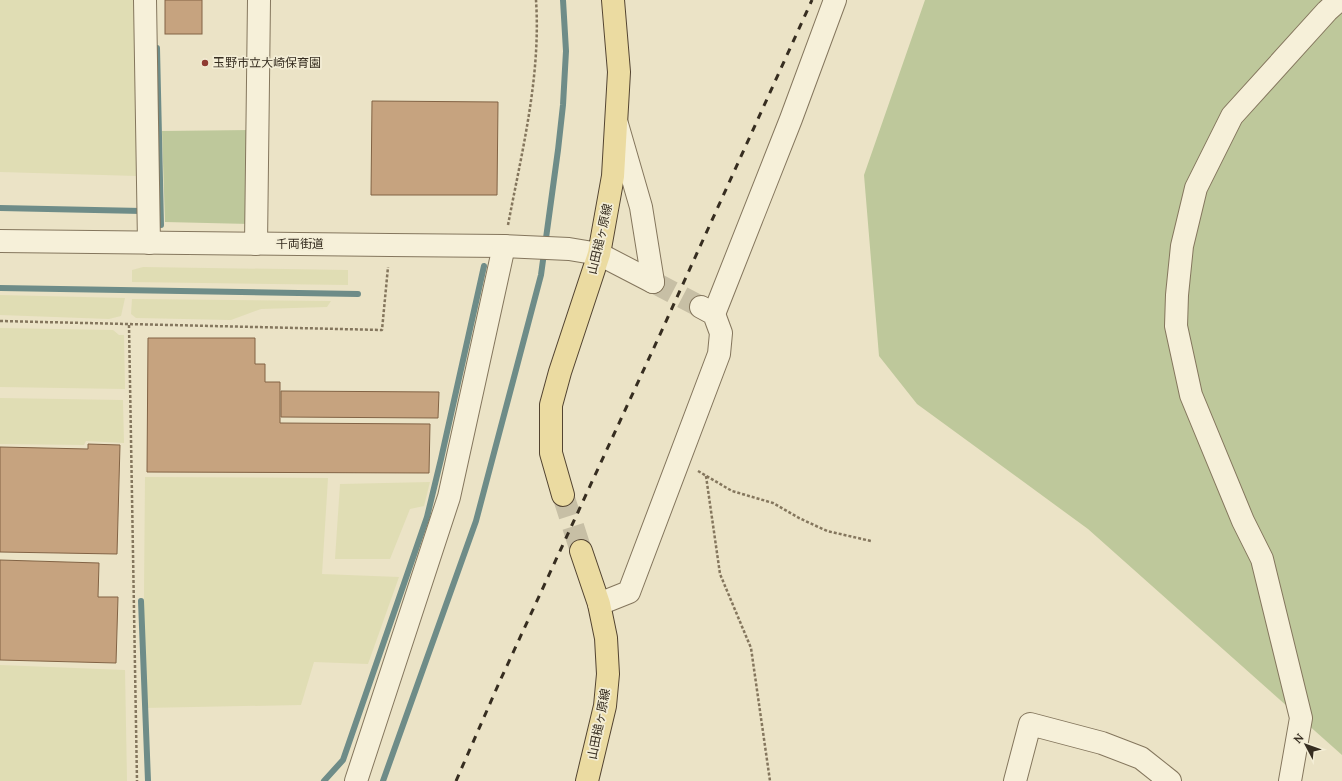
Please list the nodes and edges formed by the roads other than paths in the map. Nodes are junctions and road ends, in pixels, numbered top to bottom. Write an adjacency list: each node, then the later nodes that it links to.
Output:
1 (145, 0): 8 (street)
2 (259, 0): 9 (street)
3 (613, 0): 6 (main road, 山田槌ヶ原線)
4 (835, 0): 14 (street)
5 (1339, 0): 19 (street)
6 (616, 120): 11 (main road, 山田槌ヶ原線); 11 (street, 千両街道)
7 (0, 241): 8 (street, 千両街道)
8 (149, 243): 9 (street, 千両街道)
9 (256, 244): 10 (street, 千両街道)
10 (511, 247): 11 (street, 千両街道); 15 (street)
11 (599, 254): 12 (main road, 山田槌ヶ原線)
12 (563, 495)
13 (581, 551): 14 (main road, 山田槌ヶ原線)
14 (599, 604): 16 (main road, 山田槌ヶ原線)
15 (356, 781)
16 (587, 781)
17 (1015, 781): 18 (street)
18 (1170, 781)
19 (1290, 781)

